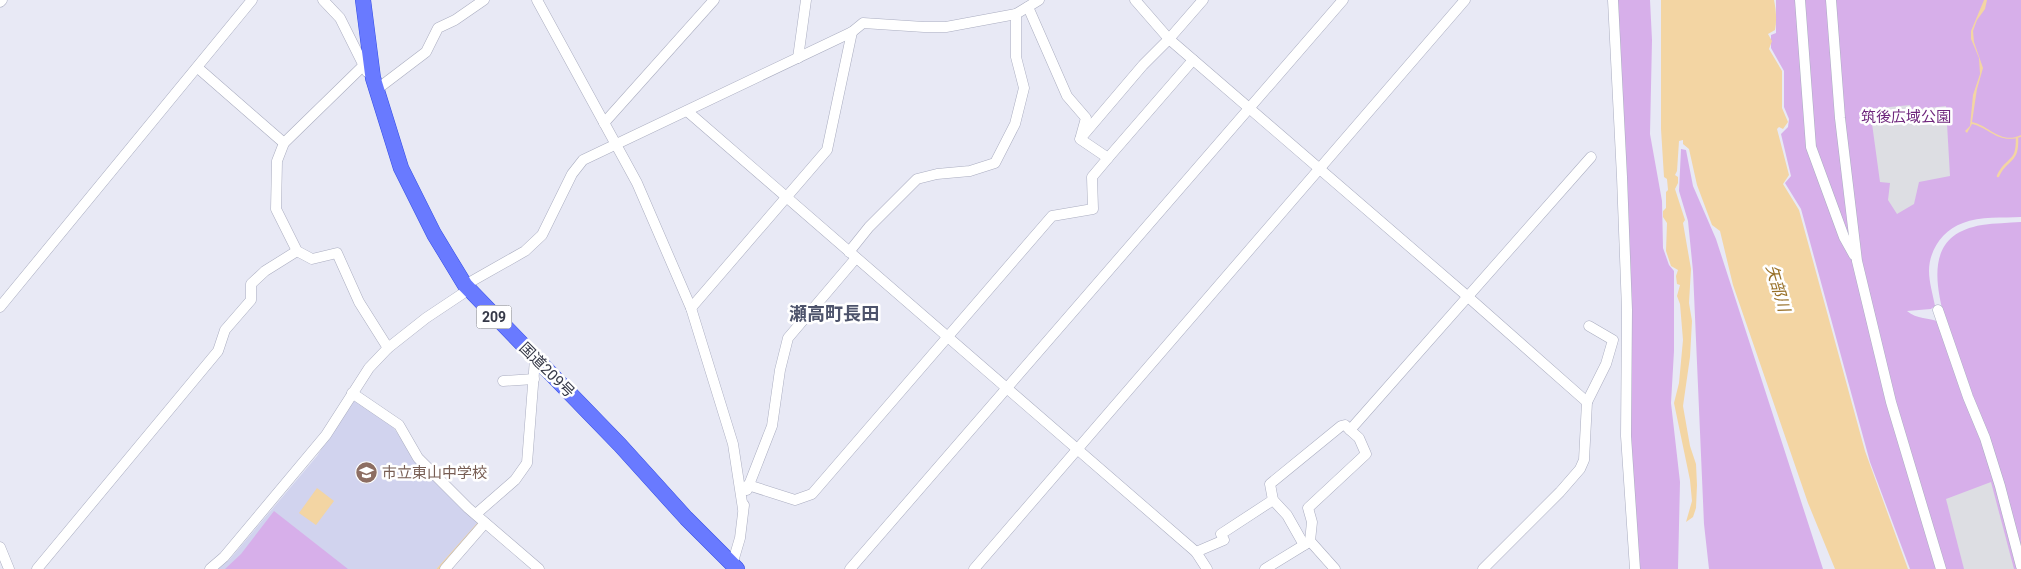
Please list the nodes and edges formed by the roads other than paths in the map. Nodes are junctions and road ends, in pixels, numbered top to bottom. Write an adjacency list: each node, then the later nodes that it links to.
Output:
1 (252, 0): 23 (street)
2 (324, 0): 22 (street)
3 (363, 0): 24 (highway, 国道209号 / 209)
4 (484, 0): 24 (street)
5 (537, 0): 27 (street)
6 (714, 0): 27 (street)
7 (806, 0): 20 (street)
8 (1039, 0): 16 (street)
9 (1135, 0): 19 (street)
10 (1203, 0): 19 (street)
11 (1343, 0): 25 (street)
12 (1465, 0): 33 (street)
13 (1613, 0): 75 (street)
14 (1800, 0): 37 (street)
15 (1831, 0): 37 (street)
16 (1028, 7): 17 (street); 28 (street)
17 (1016, 14): 18 (street); 36 (street)
18 (852, 32): 20 (street); 34 (street)
19 (1169, 39): 21 (street); 28 (street)
20 (798, 58): 26 (street)
21 (1193, 60): 25 (street); 32 (street)
22 (363, 66): 24 (street); 29 (street)
23 (198, 68): 29 (street); 40 (street)
24 (374, 84): 38 (highway, 国道209号 / 209)
25 (1248, 109): 33 (street); 49 (street)
26 (687, 111): 30 (street); 34 (street)
27 (604, 123): 30 (street)
28 (1080, 139): 32 (street)
29 (284, 143): 35 (street)
30 (615, 144): 38 (street); 41 (street)
31 (1591, 157): 39 (street)
32 (1108, 158): 44 (street)
33 (1318, 169): 39 (street); 53 (street)
34 (786, 197): 36 (street); 41 (street)
35 (297, 251): 45 (street); 65 (street)
36 (853, 255): 44 (street); 54 (street)
37 (1857, 261): 76 (street)
38 (467, 288): 45 (street); 46 (highway, 国道209号 / 209)
39 (1467, 296): 51 (street); 52 (street)
40 (0, 308)
41 (691, 308): 56 (street)
42 (1938, 310): 62 (street)
43 (1588, 326): 51 (street)
44 (946, 336): 49 (street); 54 (street)
45 (388, 348): 50 (street)
46 (535, 358): 47 (street); 63 (highway, 国道209号 / 209)
47 (534, 379): 48 (street); 57 (street)
48 (503, 381)
49 (1007, 388): 53 (street); 69 (street)
50 (352, 393): 57 (street); 66 (street)
51 (1587, 402): 74 (street)
52 (1350, 430): 55 (street); 59 (street)
53 (1077, 449): 61 (street); 70 (street)
54 (748, 485): 56 (street)
55 (1273, 500): 59 (street); 61 (street)
56 (743, 509): 63 (street)
57 (476, 514): 58 (street)
58 (485, 523): 67 (street); 68 (street)
59 (1307, 543): 72 (street); 73 (street)
60 (0, 547): 64 (street)
61 (1196, 552): 71 (street)
62 (2021, 566)
63 (734, 567)
64 (9, 569)
65 (37, 569)
66 (210, 569)
67 (444, 569)
68 (539, 569)
69 (850, 569)
70 (974, 569)
71 (1207, 569)
72 (1266, 569)
73 (1335, 569)
74 (1483, 569)
75 (1635, 569)
76 (1941, 569)

